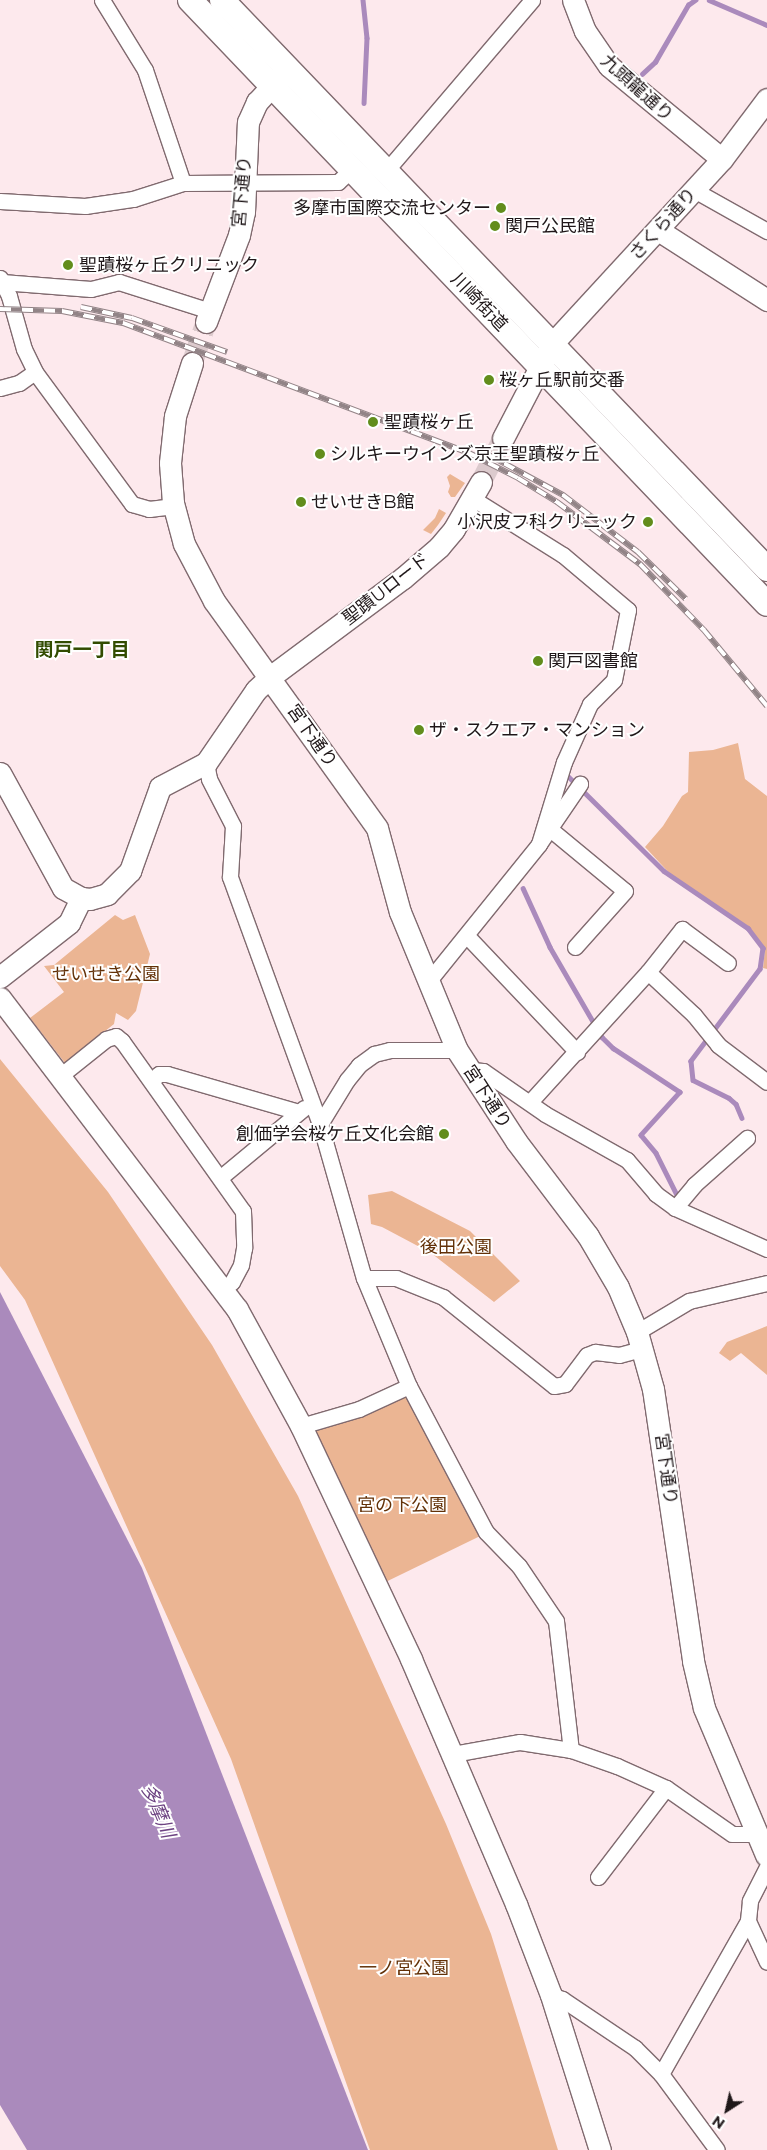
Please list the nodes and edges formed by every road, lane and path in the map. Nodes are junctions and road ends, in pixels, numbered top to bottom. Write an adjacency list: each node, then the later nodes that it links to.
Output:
1 (102, 0): 11 (street)
2 (190, 0): 6 (main road, 川崎街道)
3 (222, 0): 6 (main road, 川崎街道)
4 (532, 0): 10 (street)
5 (573, 0): 8 (street, 九頭龍通り)
6 (280, 77): 9 (main road, 川崎街道); 10 (main road, 川崎街道); 12 (street, 宮下通り)
7 (767, 99): 8 (street, さくら通り)
8 (722, 159): 13 (street, さくら通り)
9 (352, 169): 12 (street); 22 (main road, 川崎街道)
10 (386, 171): 20 (main road, 川崎街道)
11 (183, 183): 12 (street); 14 (street)
12 (246, 183): 19 (street, 宮下通り)
13 (694, 190): 15 (street, さくら通り); 16 (street)
14 (0, 202)
15 (658, 230): 18 (street); 20 (street, さくら通り)
16 (767, 231)
17 (1, 280): 19 (street); 23 (street)
18 (767, 300)
19 (208, 316)
20 (552, 344): 22 (street); 28 (main road, 川崎街道)
21 (192, 363): 27 (street, 宮下通り)
22 (539, 365): 25 (street); 29 (main road, 川崎街道)
23 (35, 372): 24 (street); 27 (street)
24 (0, 388)
25 (503, 438)
26 (477, 490): 30 (street, 聖蹟Uロード); 35 (street)
27 (174, 506): 30 (street, 宮下通り)
28 (767, 569)
29 (767, 604)
30 (270, 677): 31 (street, 聖蹟Uロード); 42 (street, 宮下通り)
31 (206, 763): 36 (street); 51 (street)
32 (0, 773): 36 (street)
33 (580, 784): 34 (street)
34 (550, 829): 35 (street); 38 (street)
35 (539, 844): 37 (street)
36 (81, 898): 41 (street)
37 (467, 936): 42 (street); 45 (street)
38 (575, 948)
39 (728, 964): 40 (street)
40 (648, 972): 45 (street); 49 (street)
41 (0, 977)
42 (427, 983): 44 (street, 宮下通り)
43 (0, 998): 47 (street)
44 (457, 1050): 46 (street, 宮下通り); 53 (street)
45 (577, 1052): 50 (street)
46 (470, 1070): 50 (street); 61 (street, 宮下通り)
47 (60, 1076): 48 (street); 60 (street)
48 (152, 1080): 52 (street); 55 (street)
49 (767, 1082)
50 (530, 1102): 56 (street)
51 (311, 1103): 52 (street); 53 (street)
52 (299, 1112): 55 (street)
53 (320, 1124): 58 (street)
54 (747, 1138): 56 (street)
55 (221, 1177): 60 (street)
56 (679, 1203): 57 (street)
57 (767, 1248)
58 (364, 1278): 61 (street); 62 (street)
59 (767, 1283): 61 (street)
60 (222, 1290): 63 (street)
61 (640, 1340): 67 (street, 宮下通り)
62 (409, 1386): 63 (street); 64 (street)
63 (300, 1426): 65 (street)
64 (571, 1750): 65 (street); 66 (street)
65 (453, 1754): 72 (street)
66 (666, 1788): 67 (street); 69 (street)
67 (756, 1834): 68 (street, 宮下通り)
68 (767, 1860): 70 (street)
69 (598, 1877)
70 (748, 1921): 71 (street); 73 (street)
71 (767, 1962)
72 (551, 1996): 73 (street); 74 (street)
73 (661, 2074): 75 (street)
74 (600, 2150)
75 (717, 2150)

